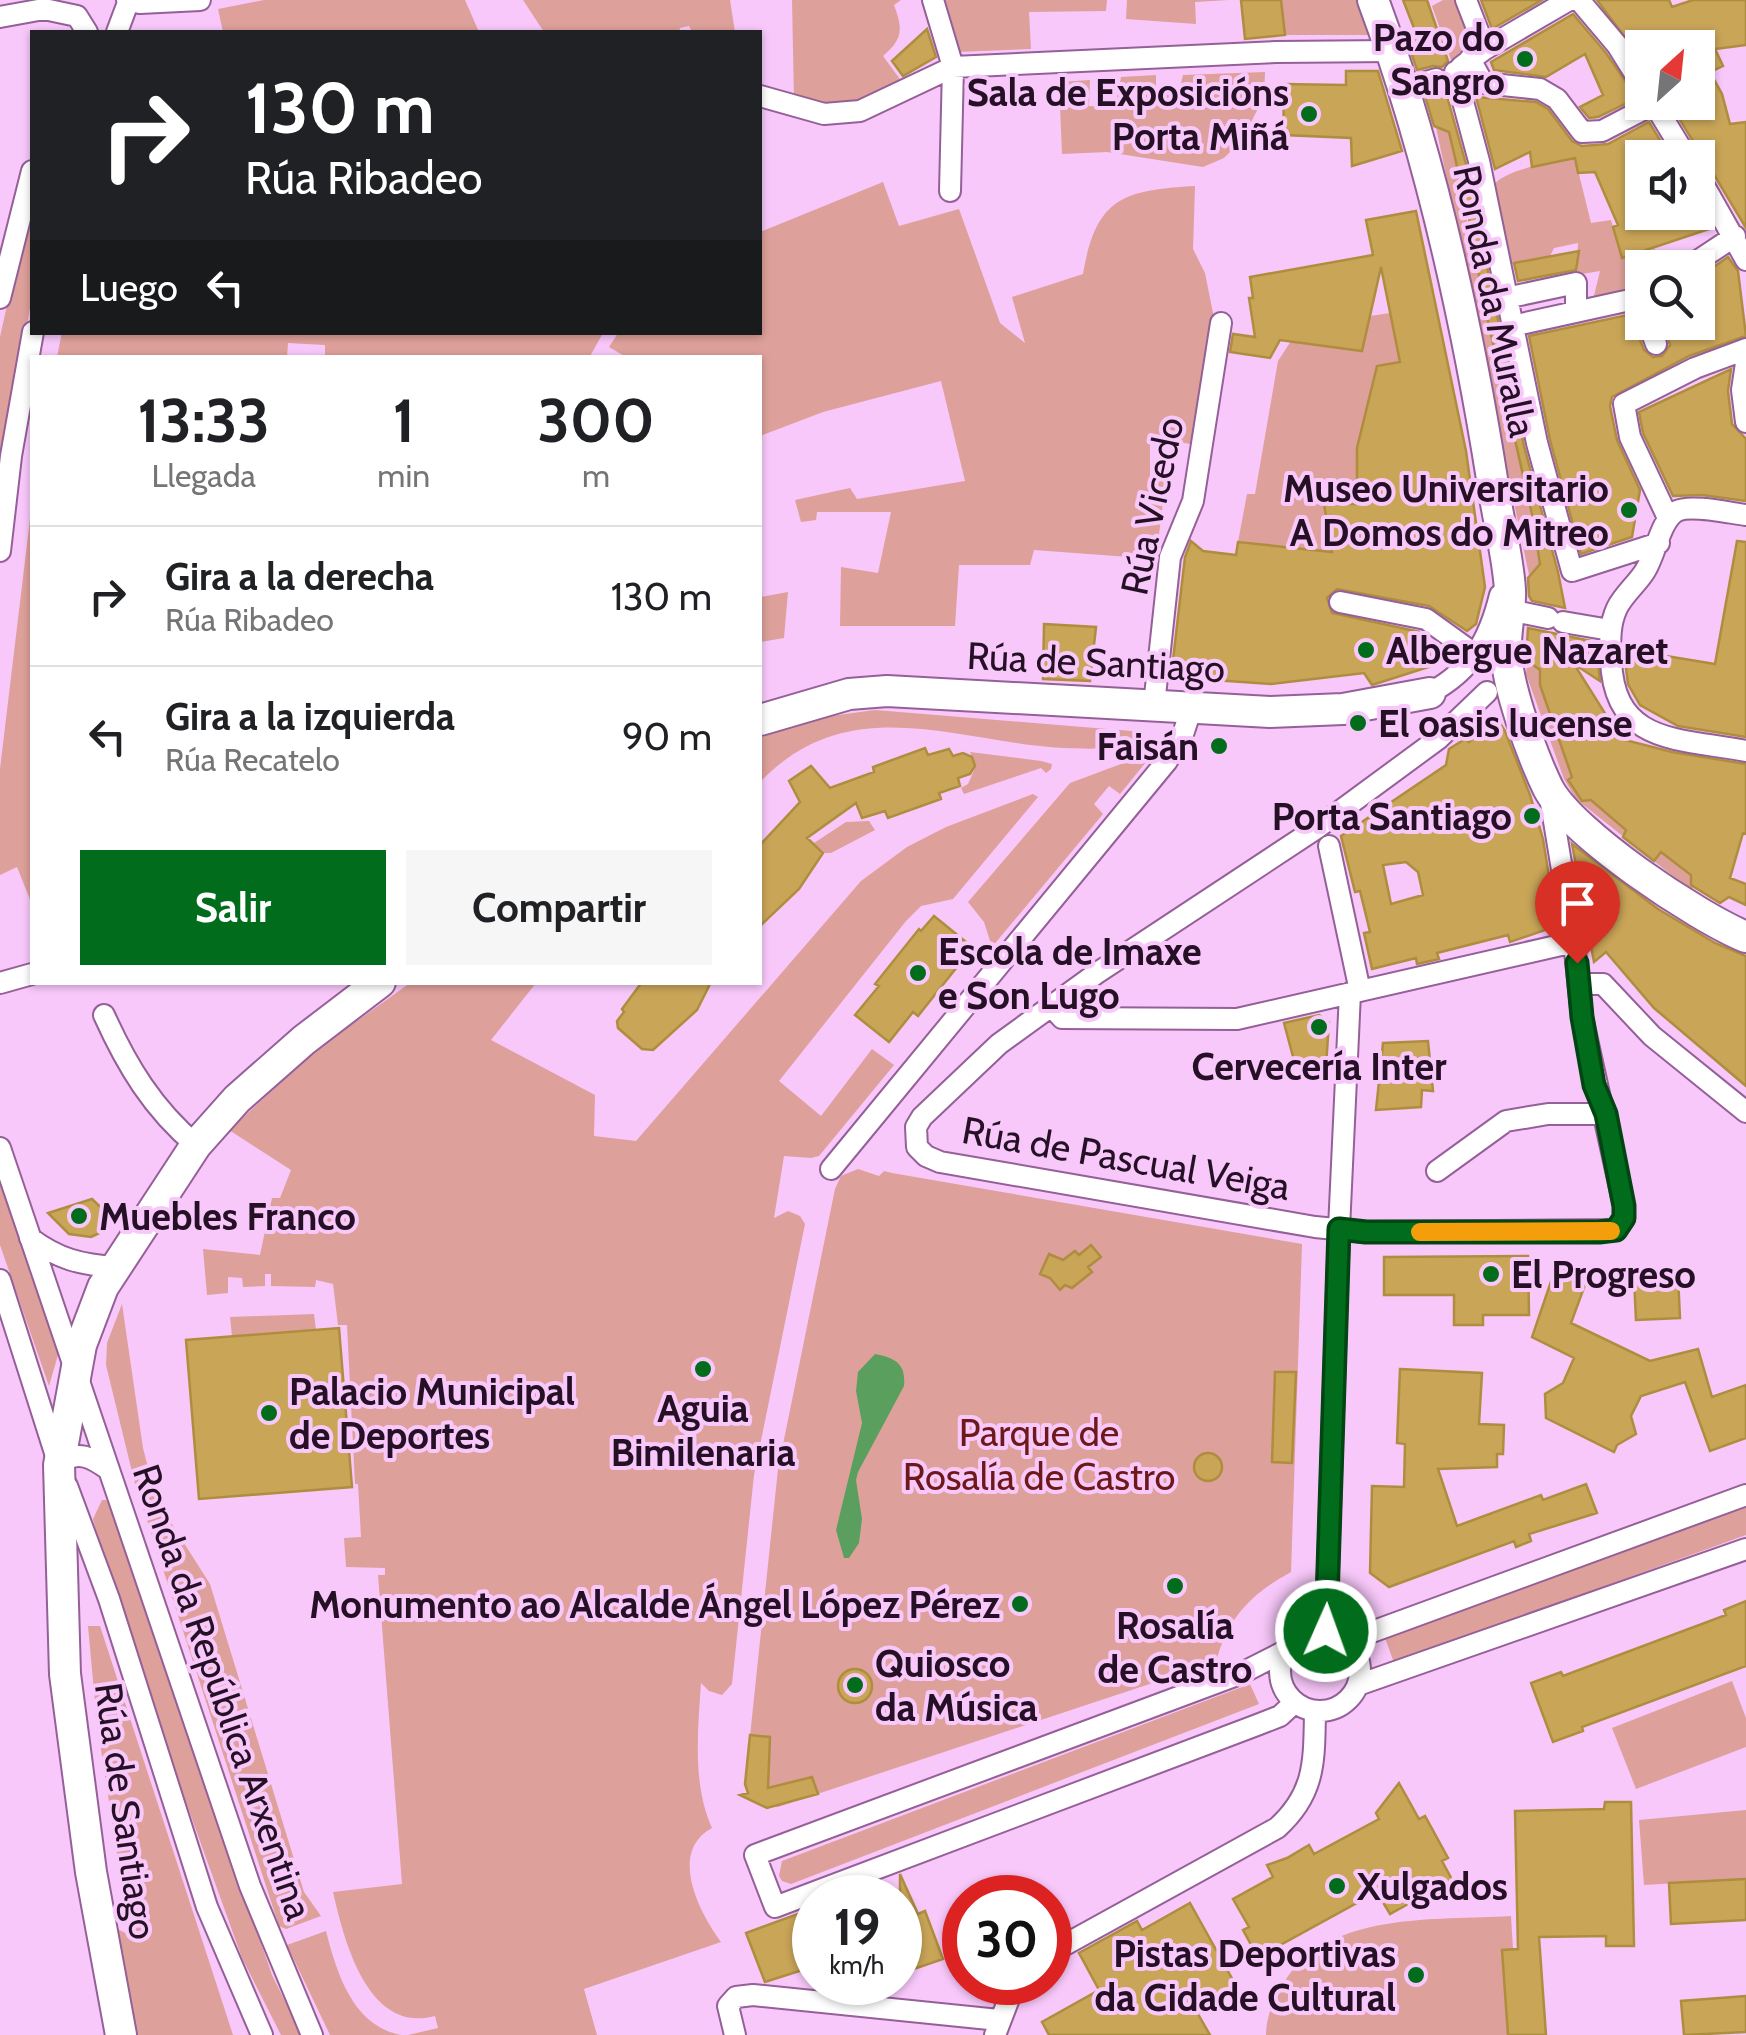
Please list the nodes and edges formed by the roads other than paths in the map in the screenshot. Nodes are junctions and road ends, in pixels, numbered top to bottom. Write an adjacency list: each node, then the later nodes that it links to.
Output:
1 (200, 0): 7 (street)
2 (933, 0): 13 (street)
3 (1373, 0): 11 (street, Ronda da Muralla)
4 (1466, 0): 14 (street)
5 (1569, 0): 14 (street)
6 (1579, 0): 12 (street)
7 (128, 1): 10 (street)
8 (0, 18): 9 (street)
9 (80, 20)
10 (117, 30)
11 (1392, 51): 13 (street); 15 (street, Ronda da Muralla)
12 (1625, 59)
13 (953, 67): 16 (street); 19 (street)
14 (1460, 67): 15 (street); 17 (street); 25 (street)
15 (1405, 88): 41 (street, Ronda da Muralla)
16 (762, 97)
17 (1625, 119)
18 (30, 179): 24 (street)
19 (950, 191)
20 (1715, 203): 21 (street)
21 (1735, 236): 22 (street); 23 (street)
22 (1714, 250)
23 (1746, 260)
24 (0, 298)
25 (1506, 298): 27 (street); 29 (street)
26 (1625, 303): 27 (street)
27 (1576, 312): 29 (street)
28 (1221, 323): 48 (street, Rúa Vicedo)
29 (1512, 326): 39 (street)
30 (33, 335): 36 (street)
31 (1655, 340): 32 (street)
32 (1656, 344)
33 (1746, 349): 37 (street)
34 (1746, 363): 35 (street)
35 (1746, 422)
36 (2, 502): 40 (street)
37 (1677, 513): 38 (street); 39 (street)
38 (1746, 515)
39 (1660, 543): 44 (street)
40 (0, 551)
41 (1506, 568): 43 (street, Ronda da Muralla); 45 (street, Rúa de Santiago)
42 (1340, 602): 45 (street)
43 (1509, 610): 44 (street); 47 (street, Ronda da Muralla)
44 (1610, 630): 52 (street)
45 (1476, 654): 46 (street, Rúa de Santiago)
46 (1430, 693): 47 (street, Rúa de Santiago); 49 (street, Rúa de Santiago); 51 (street)
47 (1500, 694): 51 (street); 53 (street, Ronda da Muralla)
48 (1154, 705): 49 (street, Rúa de Santiago); 50 (street, Rúa de Santiago)
49 (1192, 707): 68 (street)
50 (762, 719)
51 (1438, 739): 62 (street)
52 (1746, 750)
53 (1547, 786): 55 (street, Ronda da Muralla); 56 (street)
54 (1330, 846): 61 (street)
55 (1746, 937)
56 (1574, 942): 59 (street); 61 (street)
57 (30, 974): 58 (street)
58 (0, 982)
59 (1580, 984): 64 (street); 65 (street)
60 (376, 985): 66 (street, Rúa de Santiago)
61 (1355, 992): 62 (street); 70 (street)
62 (1052, 1006): 70 (street, Rúa de Pascual Veiga)
63 (104, 1015): 66 (street)
64 (1746, 1112)
65 (1606, 1114): 69 (street); 70 (street, Rúa de Pascual Veiga)
66 (196, 1145): 72 (street, Rúa de Santiago)
67 (0, 1148): 71 (street, Ronda da República Arxentina)
68 (831, 1170)
69 (1437, 1171)
70 (1339, 1229): 81 (street)
71 (29, 1237): 72 (street); 74 (street, Ronda da República Arxentina)
72 (116, 1267): 74 (street, Rúa de Santiago)
73 (0, 1280): 75 (street, Ronda da República Arxentina)
74 (76, 1369): 75 (street, Rúa de Santiago); 76 (street, Ronda da República Arxentina)
75 (59, 1465): 76 (street); 79 (street, Rúa de Santiago); 80 (street, Ronda da República Arxentina)
76 (110, 1470): 91 (street, Ronda da República Arxentina)
77 (1746, 1495): 82 (street)
78 (1746, 1549): 84 (street)
79 (63, 1596): 80 (street); 89 (street, Rúa de Santiago)
80 (109, 1600): 90 (street, Ronda da República Arxentina)
81 (1326, 1631): 82 (street); 83 (street)
82 (1347, 1641): 84 (street)
83 (1285, 1650): 85 (street); 85 (street)
84 (1358, 1685): 86 (street)
85 (1294, 1703): 86 (street)
86 (1315, 1712): 87 (street)
87 (1072, 1941)
88 (997, 2027): 92 (street)
89 (121, 2035)
90 (262, 2035)
91 (312, 2035)
92 (735, 2035)

